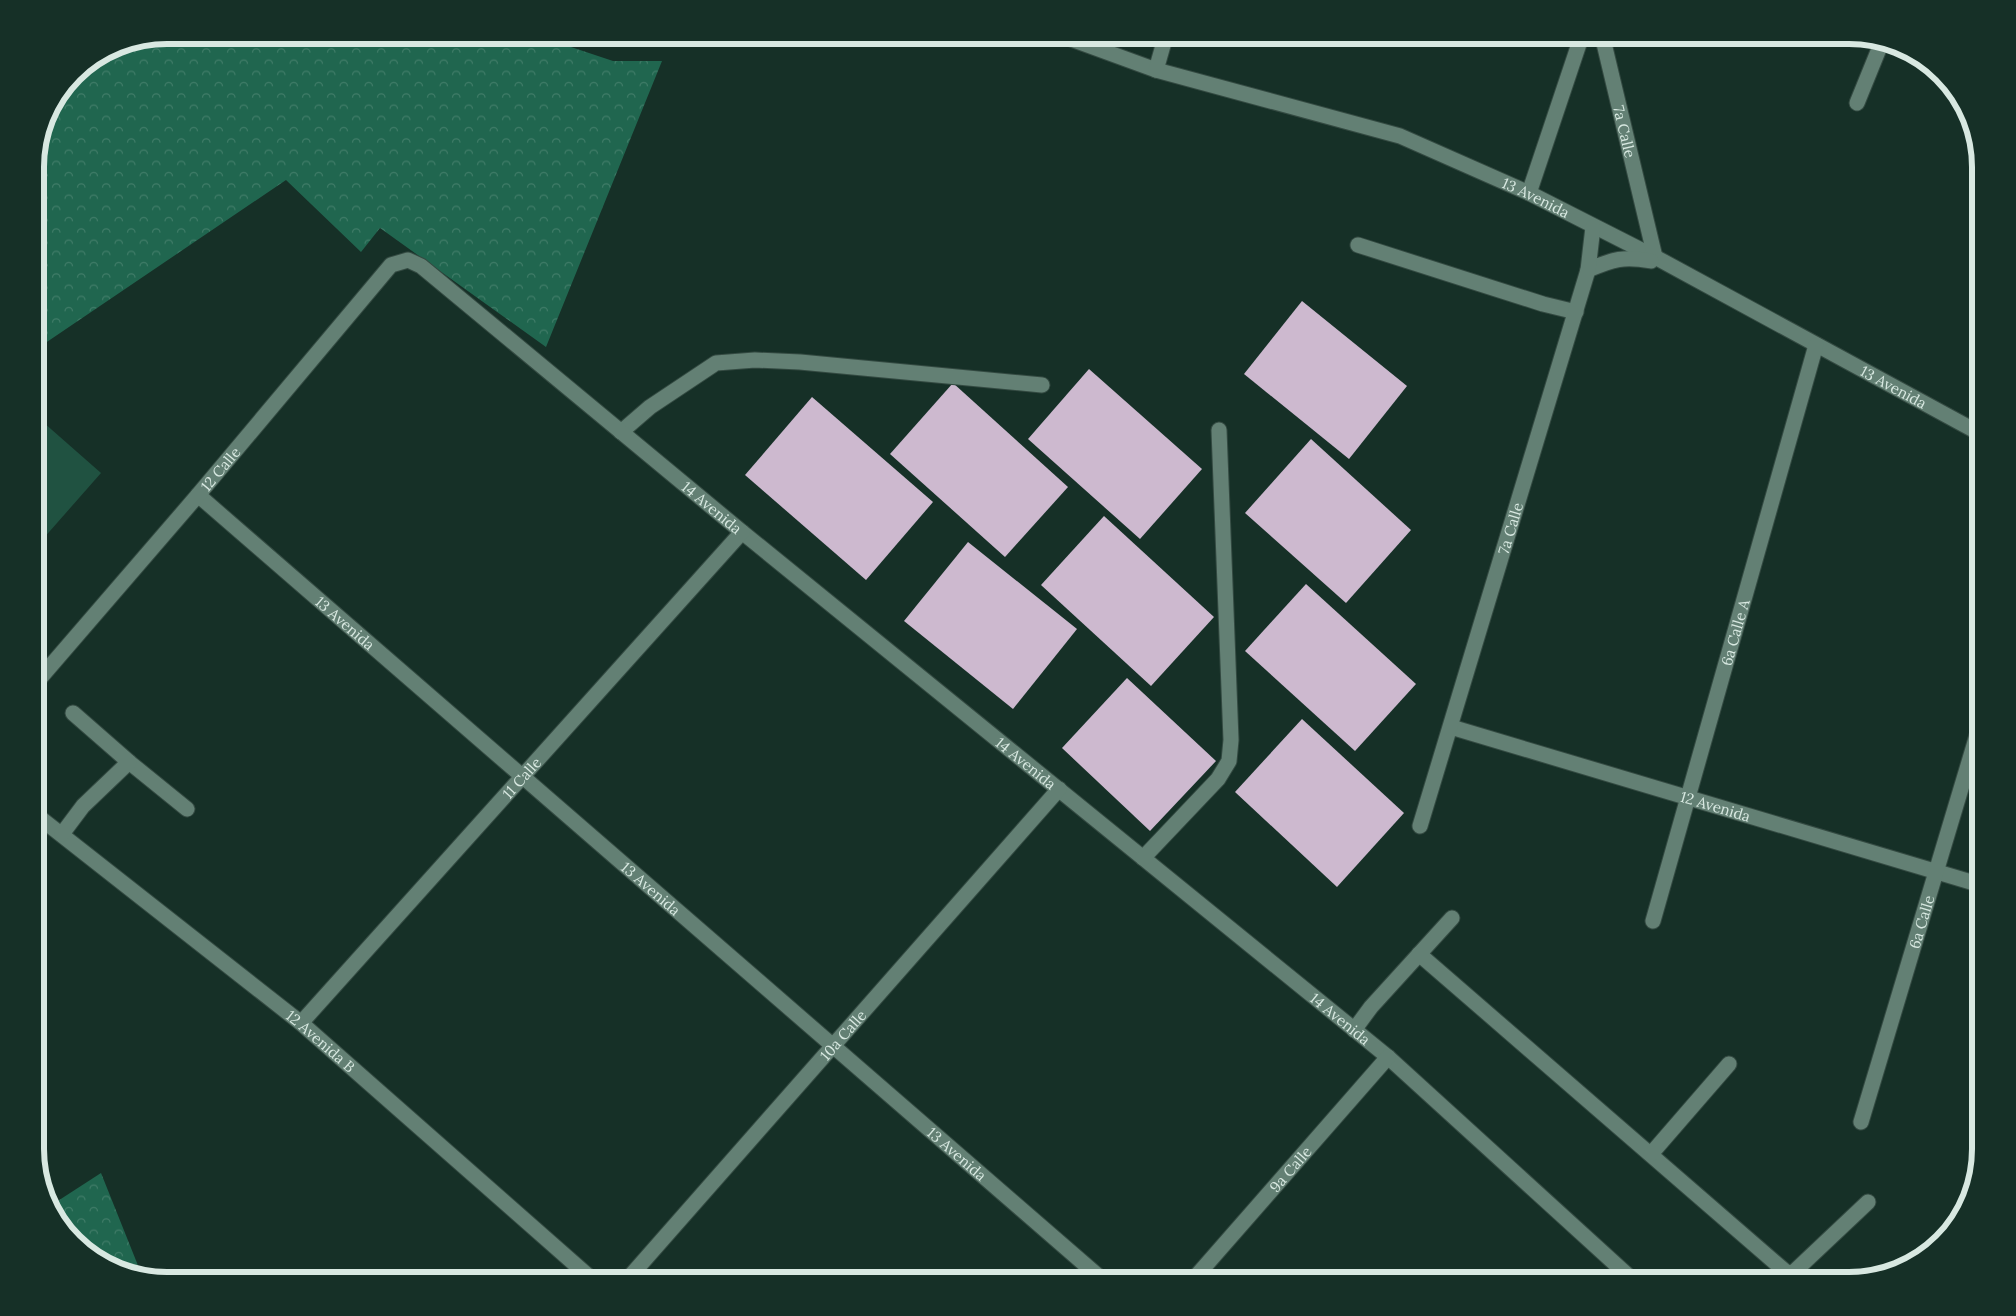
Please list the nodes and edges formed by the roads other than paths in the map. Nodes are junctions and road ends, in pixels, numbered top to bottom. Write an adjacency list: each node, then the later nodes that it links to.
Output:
1 (1085, 44): 6 (street, 13 Avenida)
2 (1163, 44): 6 (street)
3 (1579, 44): 8 (street)
4 (1604, 44): 11 (street, 7a Calle)
5 (1879, 48): 7 (street)
6 (1156, 70): 8 (street, 13 Avenida)
7 (1857, 103)
8 (1529, 193): 9 (street, 13 Avenida)
9 (1593, 227): 11 (street, 13 Avenida); 14 (street, 7a Calle)
10 (1358, 245): 15 (street)
11 (1655, 257): 13 (street, 13 Avenida)
12 (408, 260): 20 (street, 14 Avenida); 21 (street, 12 Calle)
13 (1669, 265): 14 (street); 16 (street, 13 Avenida)
14 (1588, 270): 15 (street, 7a Calle)
15 (1576, 312): 25 (street, 7a Calle)
16 (1816, 345): 18 (street, 13 Avenida); 30 (street, 6a Calle A)
17 (1042, 385): 20 (street)
18 (1972, 429)
19 (1219, 430): 35 (street)
20 (621, 432): 22 (street, 14 Avenida)
21 (198, 495): 23 (street, 12 Calle); 28 (street, 13 Avenida)
22 (742, 532): 28 (street, 11 Calle); 29 (street, 14 Avenida)
23 (44, 674)
24 (72, 713): 27 (street)
25 (1451, 727): 30 (street, 12 Avenida); 33 (street, 7a Calle)
26 (1972, 751): 36 (street, 6a Calle)
27 (129, 762): 31 (street); 34 (street)
28 (522, 776): 41 (street, 11 Calle); 43 (street, 13 Avenida)
29 (1059, 789): 35 (street, 14 Avenida); 43 (street, 10a Calle)
30 (1688, 797): 36 (street, 12 Avenida); 39 (street, 6a Calle A)
31 (187, 809)
32 (44, 821): 34 (street, 12 Avenida B)
33 (1420, 826)
34 (62, 834): 41 (street, 12 Avenida B)
35 (1143, 858): 42 (street, 14 Avenida)
36 (1935, 871): 37 (street, 12 Avenida); 46 (street, 6a Calle)
37 (1972, 882)
38 (1452, 918): 40 (street)
39 (1653, 920)
40 (1419, 954): 42 (street); 47 (street)
41 (301, 1023): 49 (street, 12 Avenida B)
42 (1354, 1030): 44 (street, 14 Avenida)
43 (832, 1046): 50 (street, 10a Calle); 51 (street, 13 Avenida)
44 (1388, 1057): 52 (street, 9a Calle); 53 (street, 14 Avenida)
45 (1730, 1064): 47 (street)
46 (1861, 1122)
47 (1651, 1154): 54 (street)
48 (1868, 1202): 55 (street)
49 (584, 1272)
50 (634, 1272)
51 (1094, 1272)
52 (1200, 1272)
53 (1624, 1272)
54 (1786, 1272)
55 (1793, 1272)

